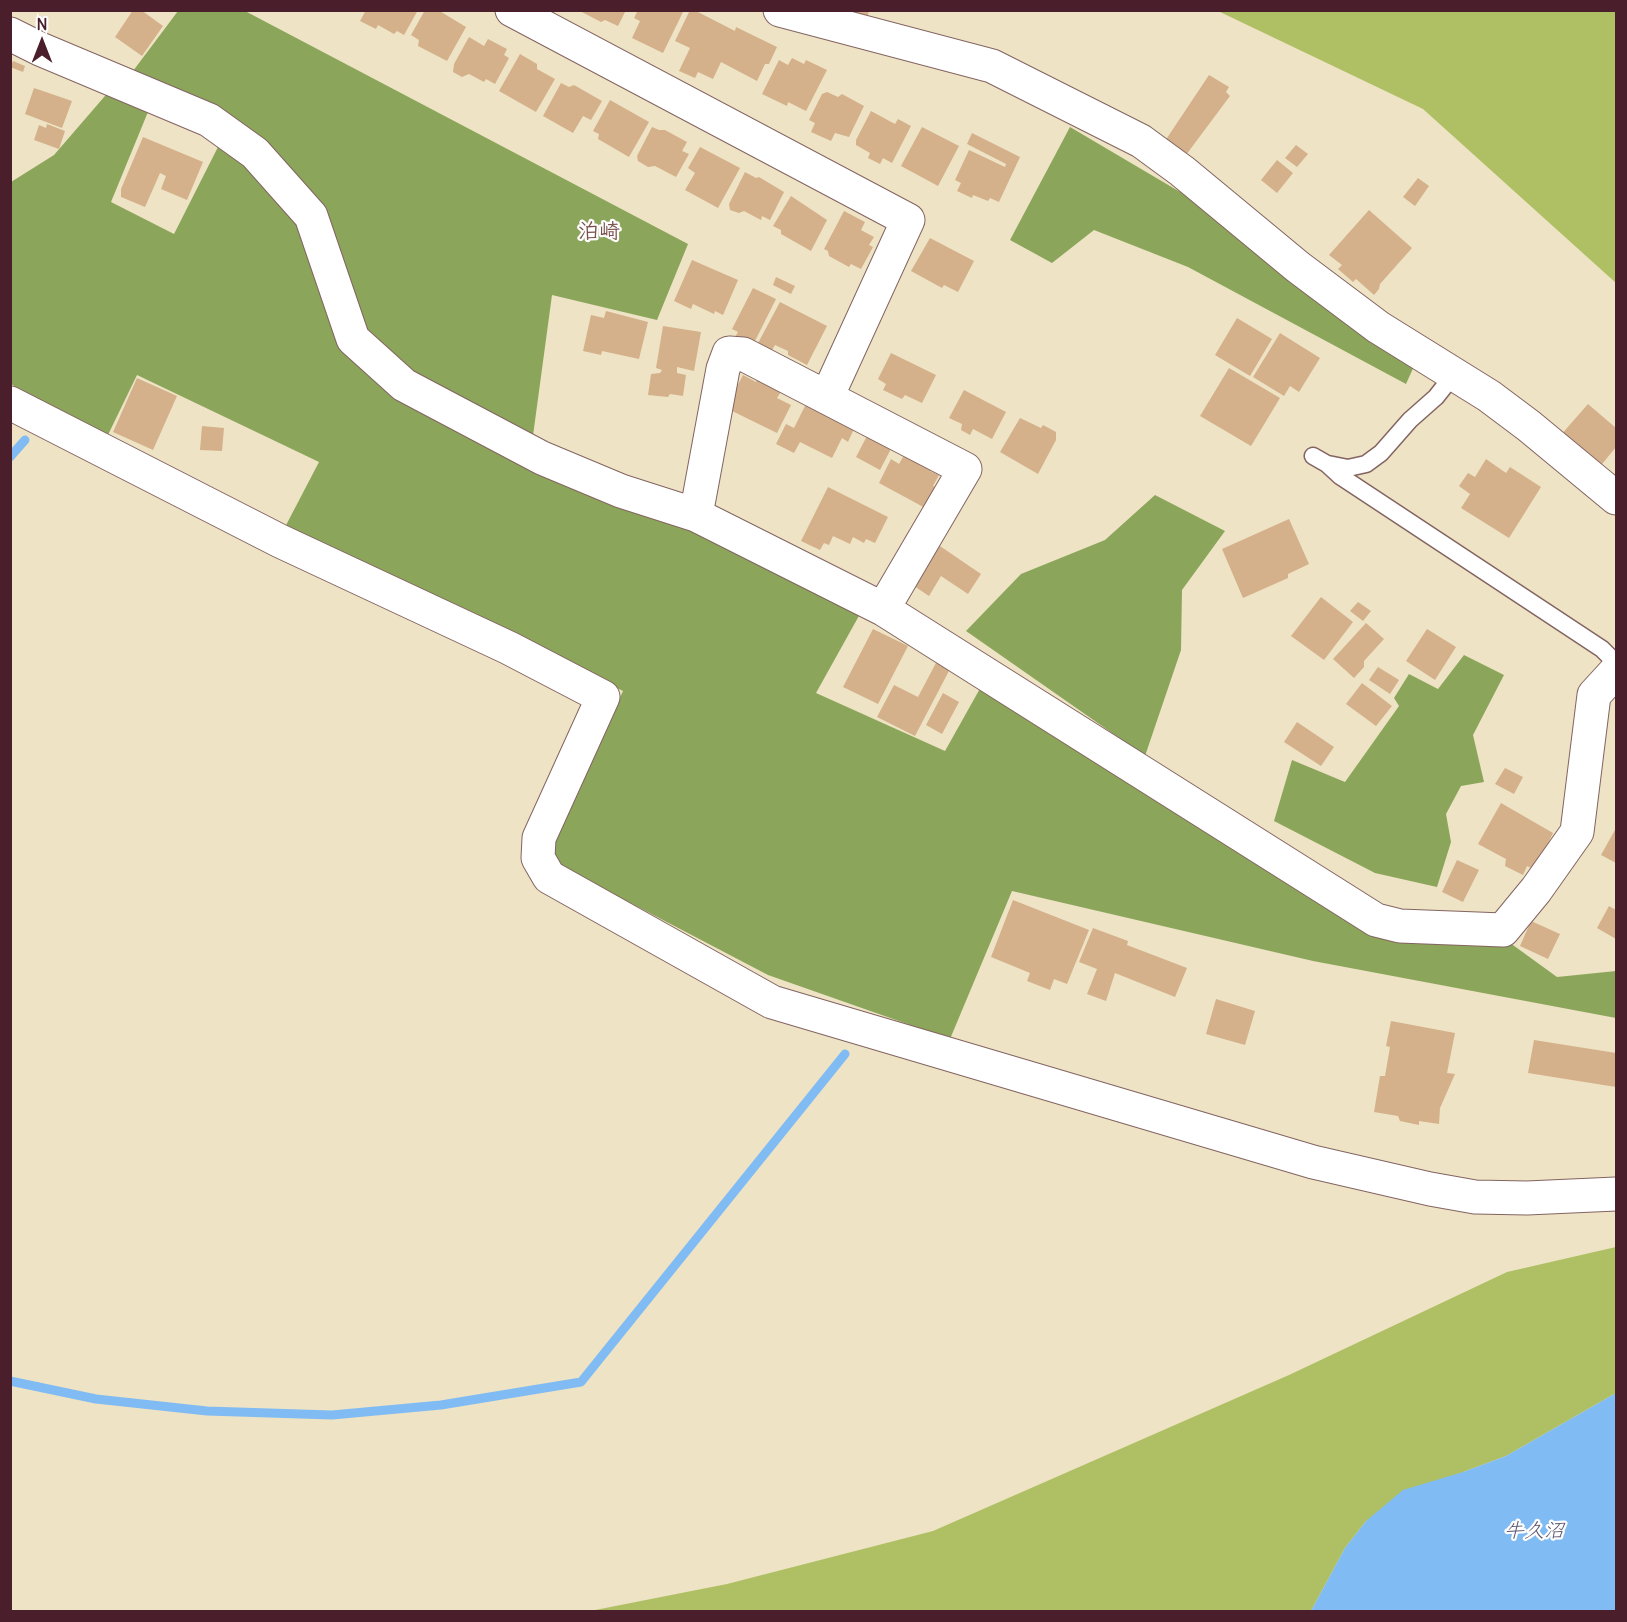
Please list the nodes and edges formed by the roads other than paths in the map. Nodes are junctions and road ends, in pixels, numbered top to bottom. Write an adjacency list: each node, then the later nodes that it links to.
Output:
1 (512, 10): 5 (street)
2 (780, 10): 4 (street)
3 (10, 34): 8 (street)
4 (1455, 373): 7 (street); 10 (lane)
5 (827, 397): 8 (street); 9 (street)
6 (10, 403): 12 (street)
7 (1617, 498)
8 (696, 515): 9 (street)
9 (883, 609): 11 (street)
10 (1617, 663)
11 (1617, 671)
12 (1617, 1194)

